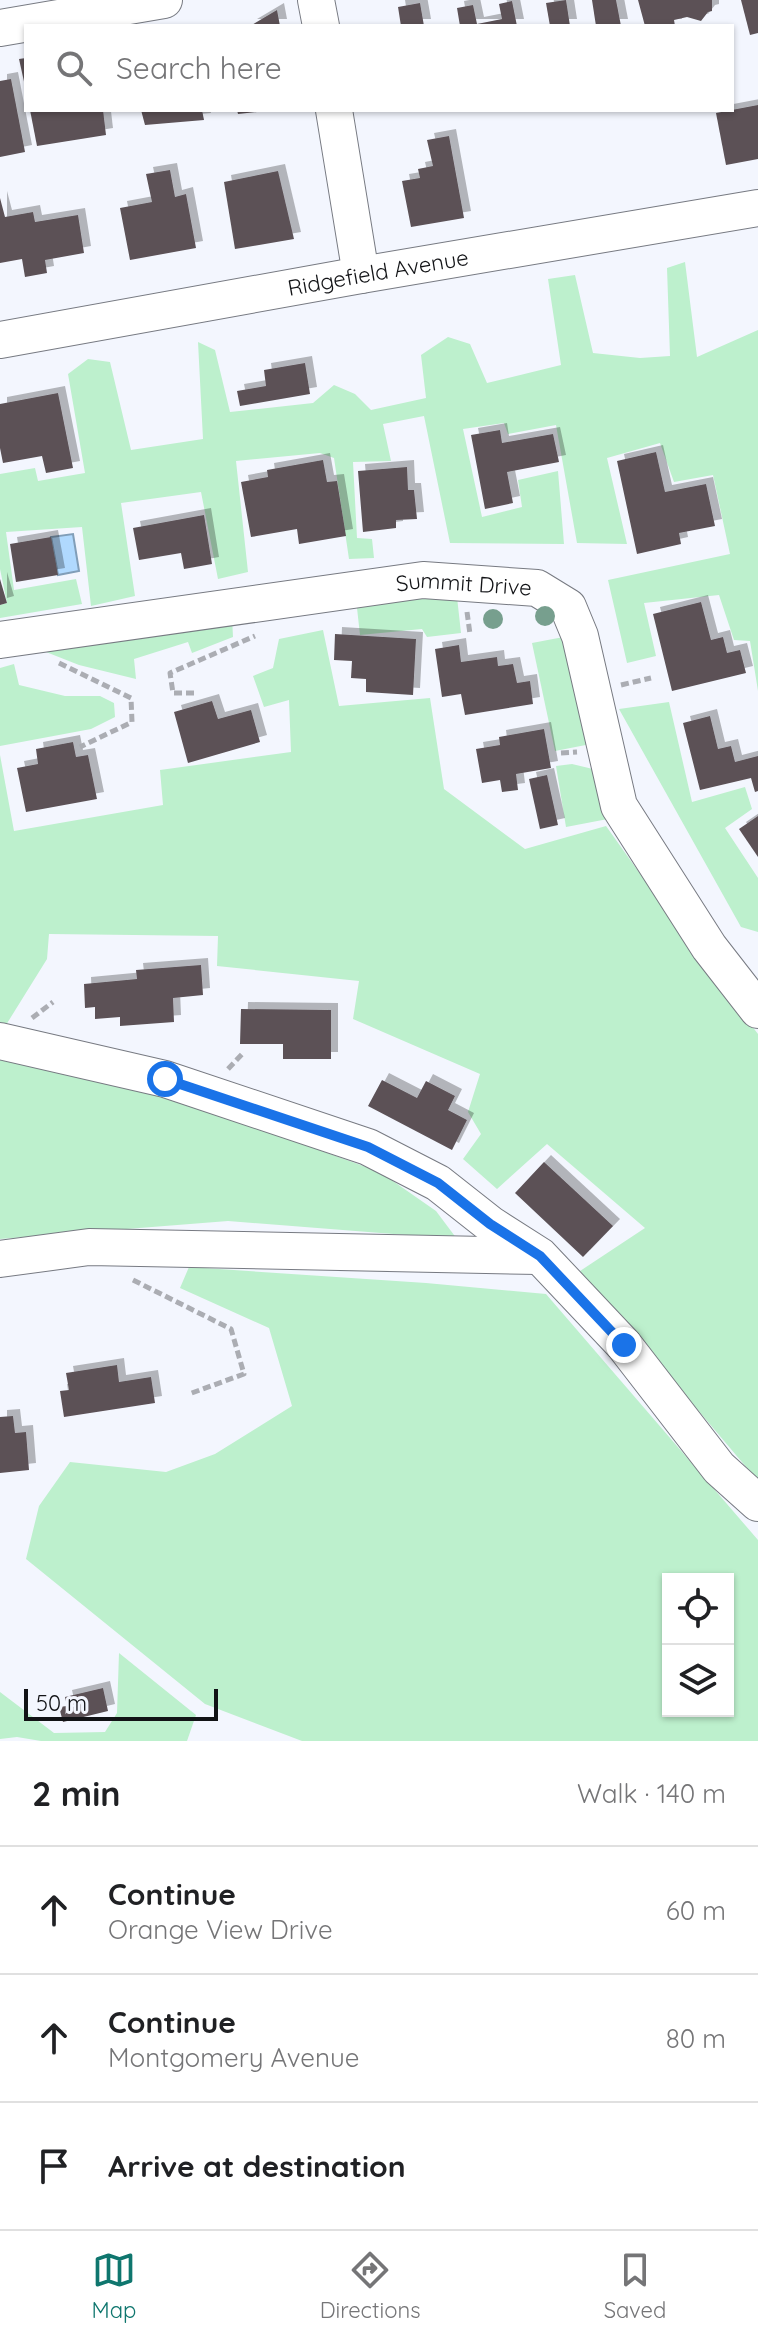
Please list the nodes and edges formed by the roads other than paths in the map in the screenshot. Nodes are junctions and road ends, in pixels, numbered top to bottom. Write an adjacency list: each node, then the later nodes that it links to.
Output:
1 (164, 0): 4 (street)
2 (316, 0): 3 (street)
3 (321, 24)
4 (0, 28)
5 (334, 112): 7 (street)
6 (758, 208): 7 (street, Ridgefield Avenue)
7 (361, 275): 8 (street, Ridgefield Avenue)
8 (0, 340)
9 (4, 640): 10 (street, Summit Drive)
10 (758, 1010)
11 (0, 1041): 12 (street)
12 (540, 1256): 13 (street); 14 (street)
13 (0, 1259)
14 (758, 1503)

